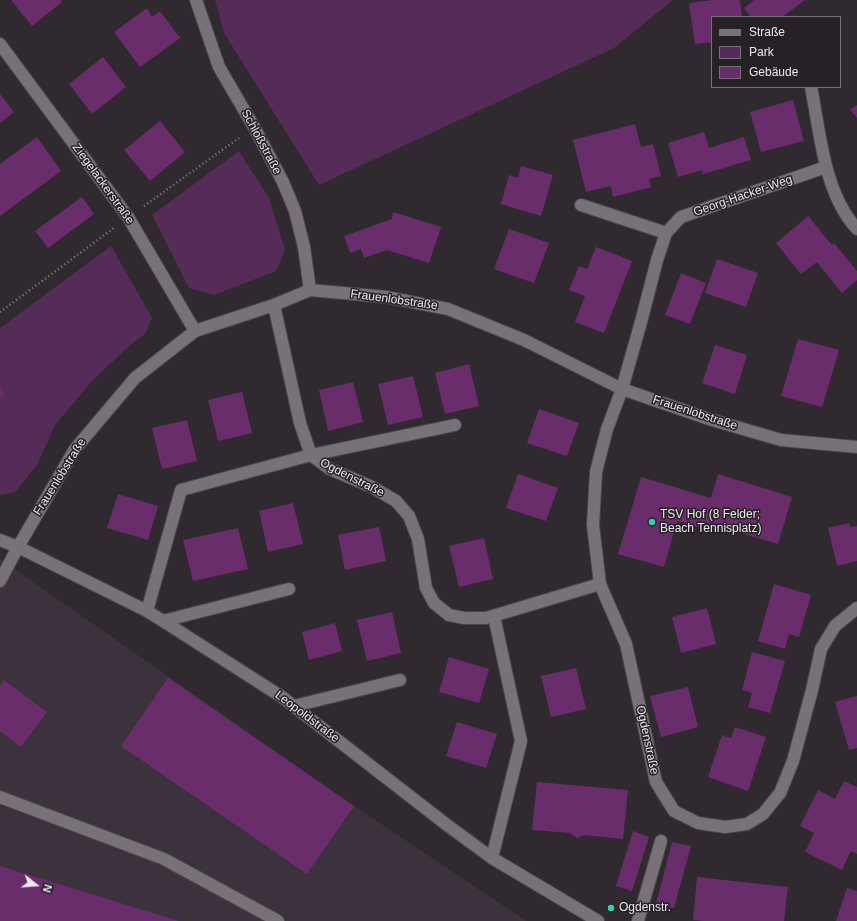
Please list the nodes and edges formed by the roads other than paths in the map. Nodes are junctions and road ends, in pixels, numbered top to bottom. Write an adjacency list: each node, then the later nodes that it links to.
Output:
1 (196, 0): 8 (street, Schloßstraße)
2 (0, 44): 10 (street, Ziegelackerstraße)
3 (811, 88): 4 (street)
4 (826, 167): 6 (street); 7 (street, Georg-Hacker-Weg)
5 (582, 205): 7 (street)
6 (857, 228)
7 (666, 234): 11 (street, Georg-Hacker-Weg)
8 (310, 290): 9 (street, Frauenlobstraße); 11 (street, Frauenlobstraße)
9 (274, 305): 10 (street, Frauenlobstraße); 14 (street, Ogdenstraße)
10 (195, 331): 16 (street, Frauenlobstraße)
11 (622, 389): 13 (street, Frauenlobstraße); 18 (street, Ogdenstraße)
12 (455, 425): 14 (street, Ogdenstraße)
13 (857, 446)
14 (311, 455): 21 (street); 22 (street, Ogdenstraße)
15 (0, 540): 16 (street, Leopoldstraße)
16 (18, 547): 17 (street, Frauenlobstraße); 21 (street, Leopoldstraße)
17 (0, 581)
18 (600, 584): 20 (street, Ogdenstraße); 22 (street, Ogdenstraße)
19 (289, 589): 23 (street)
20 (857, 608)
21 (147, 611): 23 (street, Leopoldstraße)
22 (494, 616): 28 (street)
23 (163, 621): 25 (street, Leopoldstraße)
24 (400, 680): 25 (street)
25 (294, 706): 28 (street, Leopoldstraße)
26 (0, 797): 29 (street)
27 (661, 841): 31 (street)
28 (492, 858): 30 (street, Leopoldstraße)
29 (278, 921)
30 (598, 921)
31 (638, 921)

